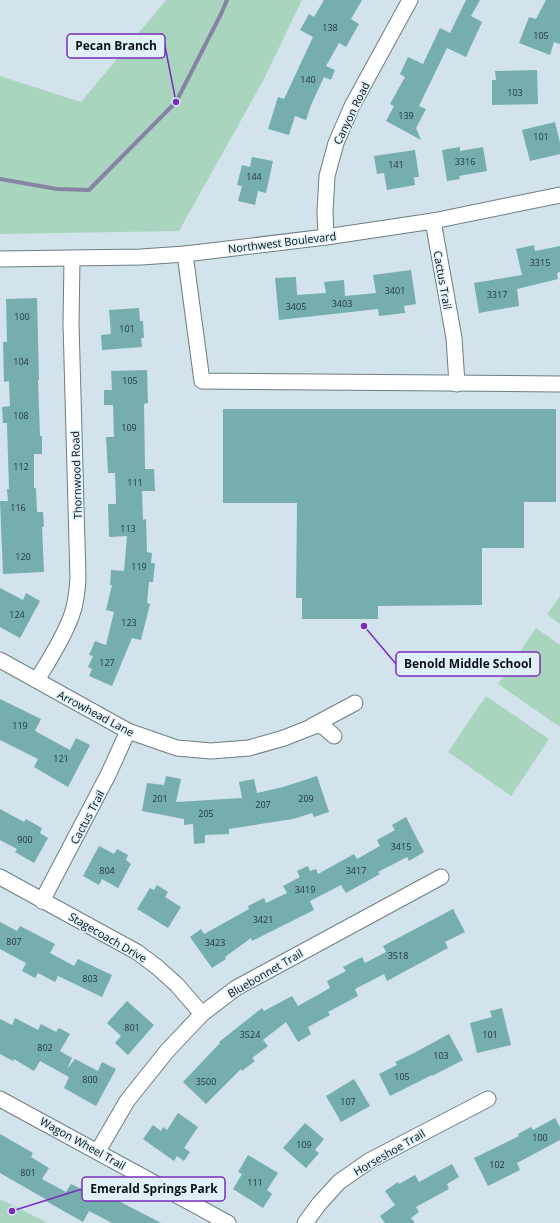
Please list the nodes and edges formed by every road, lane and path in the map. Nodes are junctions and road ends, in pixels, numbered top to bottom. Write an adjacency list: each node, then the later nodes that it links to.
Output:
1 (410, 0): 4 (street, Canyon Road)
2 (560, 195): 3 (street, Northwest Boulevard)
3 (433, 221): 4 (street, Northwest Boulevard); 8 (street, Cactus Trail)
4 (326, 237): 5 (street, Northwest Boulevard)
5 (185, 254): 6 (street, Northwest Boulevard); 8 (street)
6 (72, 259): 7 (street, Northwest Boulevard); 11 (street, Thornwood Road)
7 (0, 260)
8 (456, 384): 9 (street)
9 (560, 384)
10 (0, 660): 11 (street, Arrowhead Lane)
11 (37, 680): 14 (street, Arrowhead Lane)
12 (355, 703): 13 (street, Arrowhead Lane)
13 (312, 726): 14 (street, Arrowhead Lane); 15 (street)
14 (128, 731): 18 (street, Cactus Trail)
15 (334, 736)
16 (0, 877): 18 (street, Stagecoach Drive)
17 (442, 877): 19 (street, Bluebonnet Trail)
18 (42, 901): 19 (street, Stagecoach Drive)
19 (202, 1014): 22 (street, Bluebonnet Trail)
20 (0, 1098): 22 (street, Wagon Wheel Trail)
21 (488, 1099): 24 (street, Horseshoe Trail)
22 (98, 1151): 23 (street, Wagon Wheel Trail)
23 (228, 1223)
24 (305, 1223)

